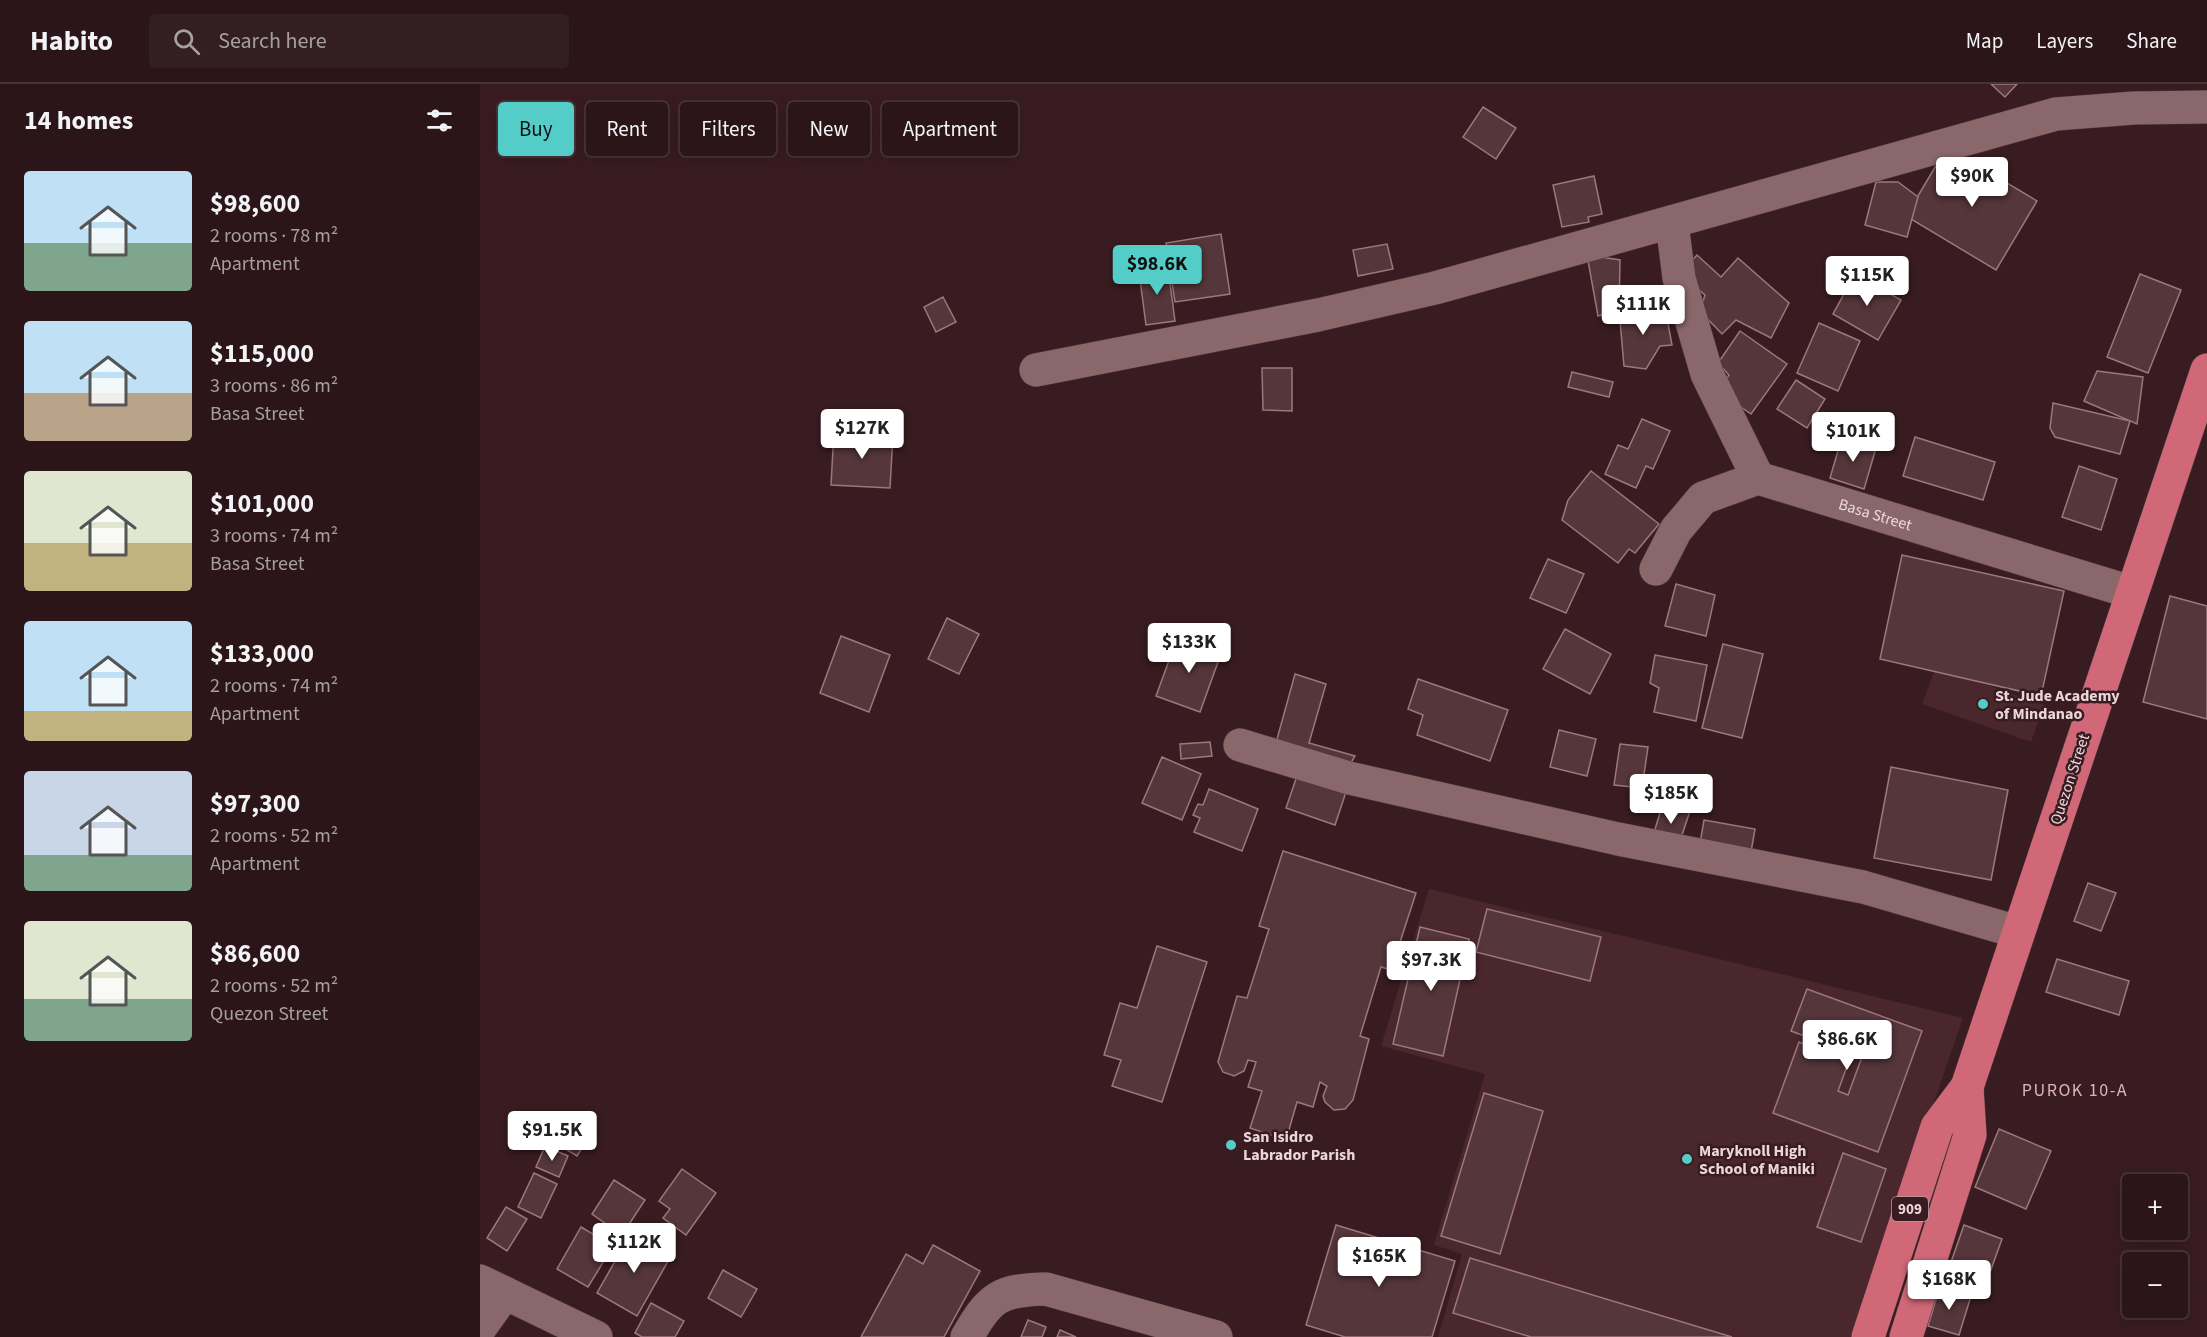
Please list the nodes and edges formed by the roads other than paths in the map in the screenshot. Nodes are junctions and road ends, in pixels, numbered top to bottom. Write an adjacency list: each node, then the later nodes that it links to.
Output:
1 (2207, 107): 2 (street)
2 (1671, 223): 3 (street); 5 (street)
3 (1036, 370)
4 (2207, 370): 7 (highway, Quezon Street / 909)
5 (1758, 478): 6 (street); 7 (street, Basa Street)
6 (1656, 569)
7 (2131, 592): 9 (highway, Quezon Street / 909)
8 (1240, 745): 9 (street)
9 (2018, 933): 10 (highway, Quezon Street / 909)
10 (1967, 1087): 16 (highway, Quezon Street / 909); 17 (highway, Quezon Street / 909)
11 (492, 1287): 12 (street); 13 (street)
12 (480, 1328)
13 (596, 1337)
14 (967, 1337): 15 (street)
15 (1216, 1337)
16 (1868, 1337)
17 (1906, 1337)

